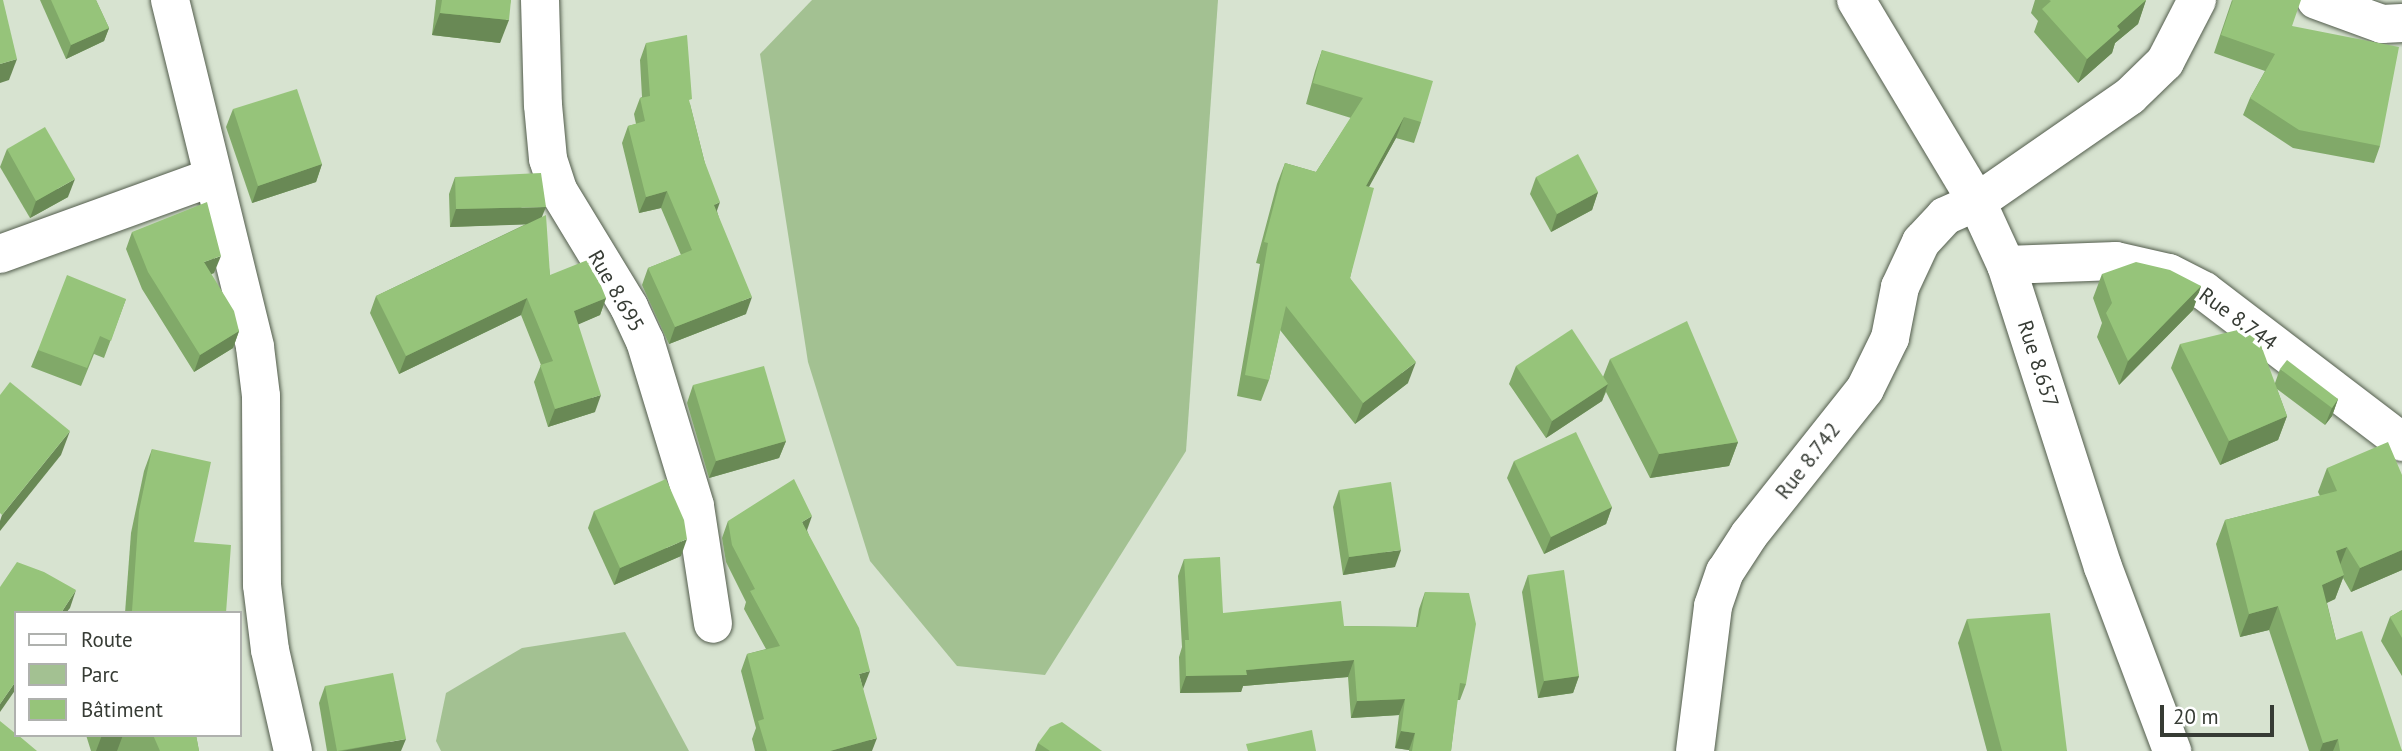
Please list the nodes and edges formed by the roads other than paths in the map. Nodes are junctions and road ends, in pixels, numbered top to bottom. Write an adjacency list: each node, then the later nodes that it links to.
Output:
1 (170, 0): 7 (street)
2 (540, 0): 12 (street, Rue 8.695)
3 (1856, 0): 8 (street, Rue 8.657)
4 (2196, 0): 8 (street, Rue 8.742)
5 (2316, 0): 6 (street)
6 (2402, 23)
7 (213, 177): 9 (street); 13 (street)
8 (1977, 202): 10 (street, Rue 8.657); 14 (street, Rue 8.742)
9 (0, 254)
10 (2006, 265): 11 (street, Rue 8.744); 15 (street, Rue 8.657)
11 (2402, 442)
12 (713, 624)
13 (293, 751)
14 (1695, 751)
15 (2172, 751)

